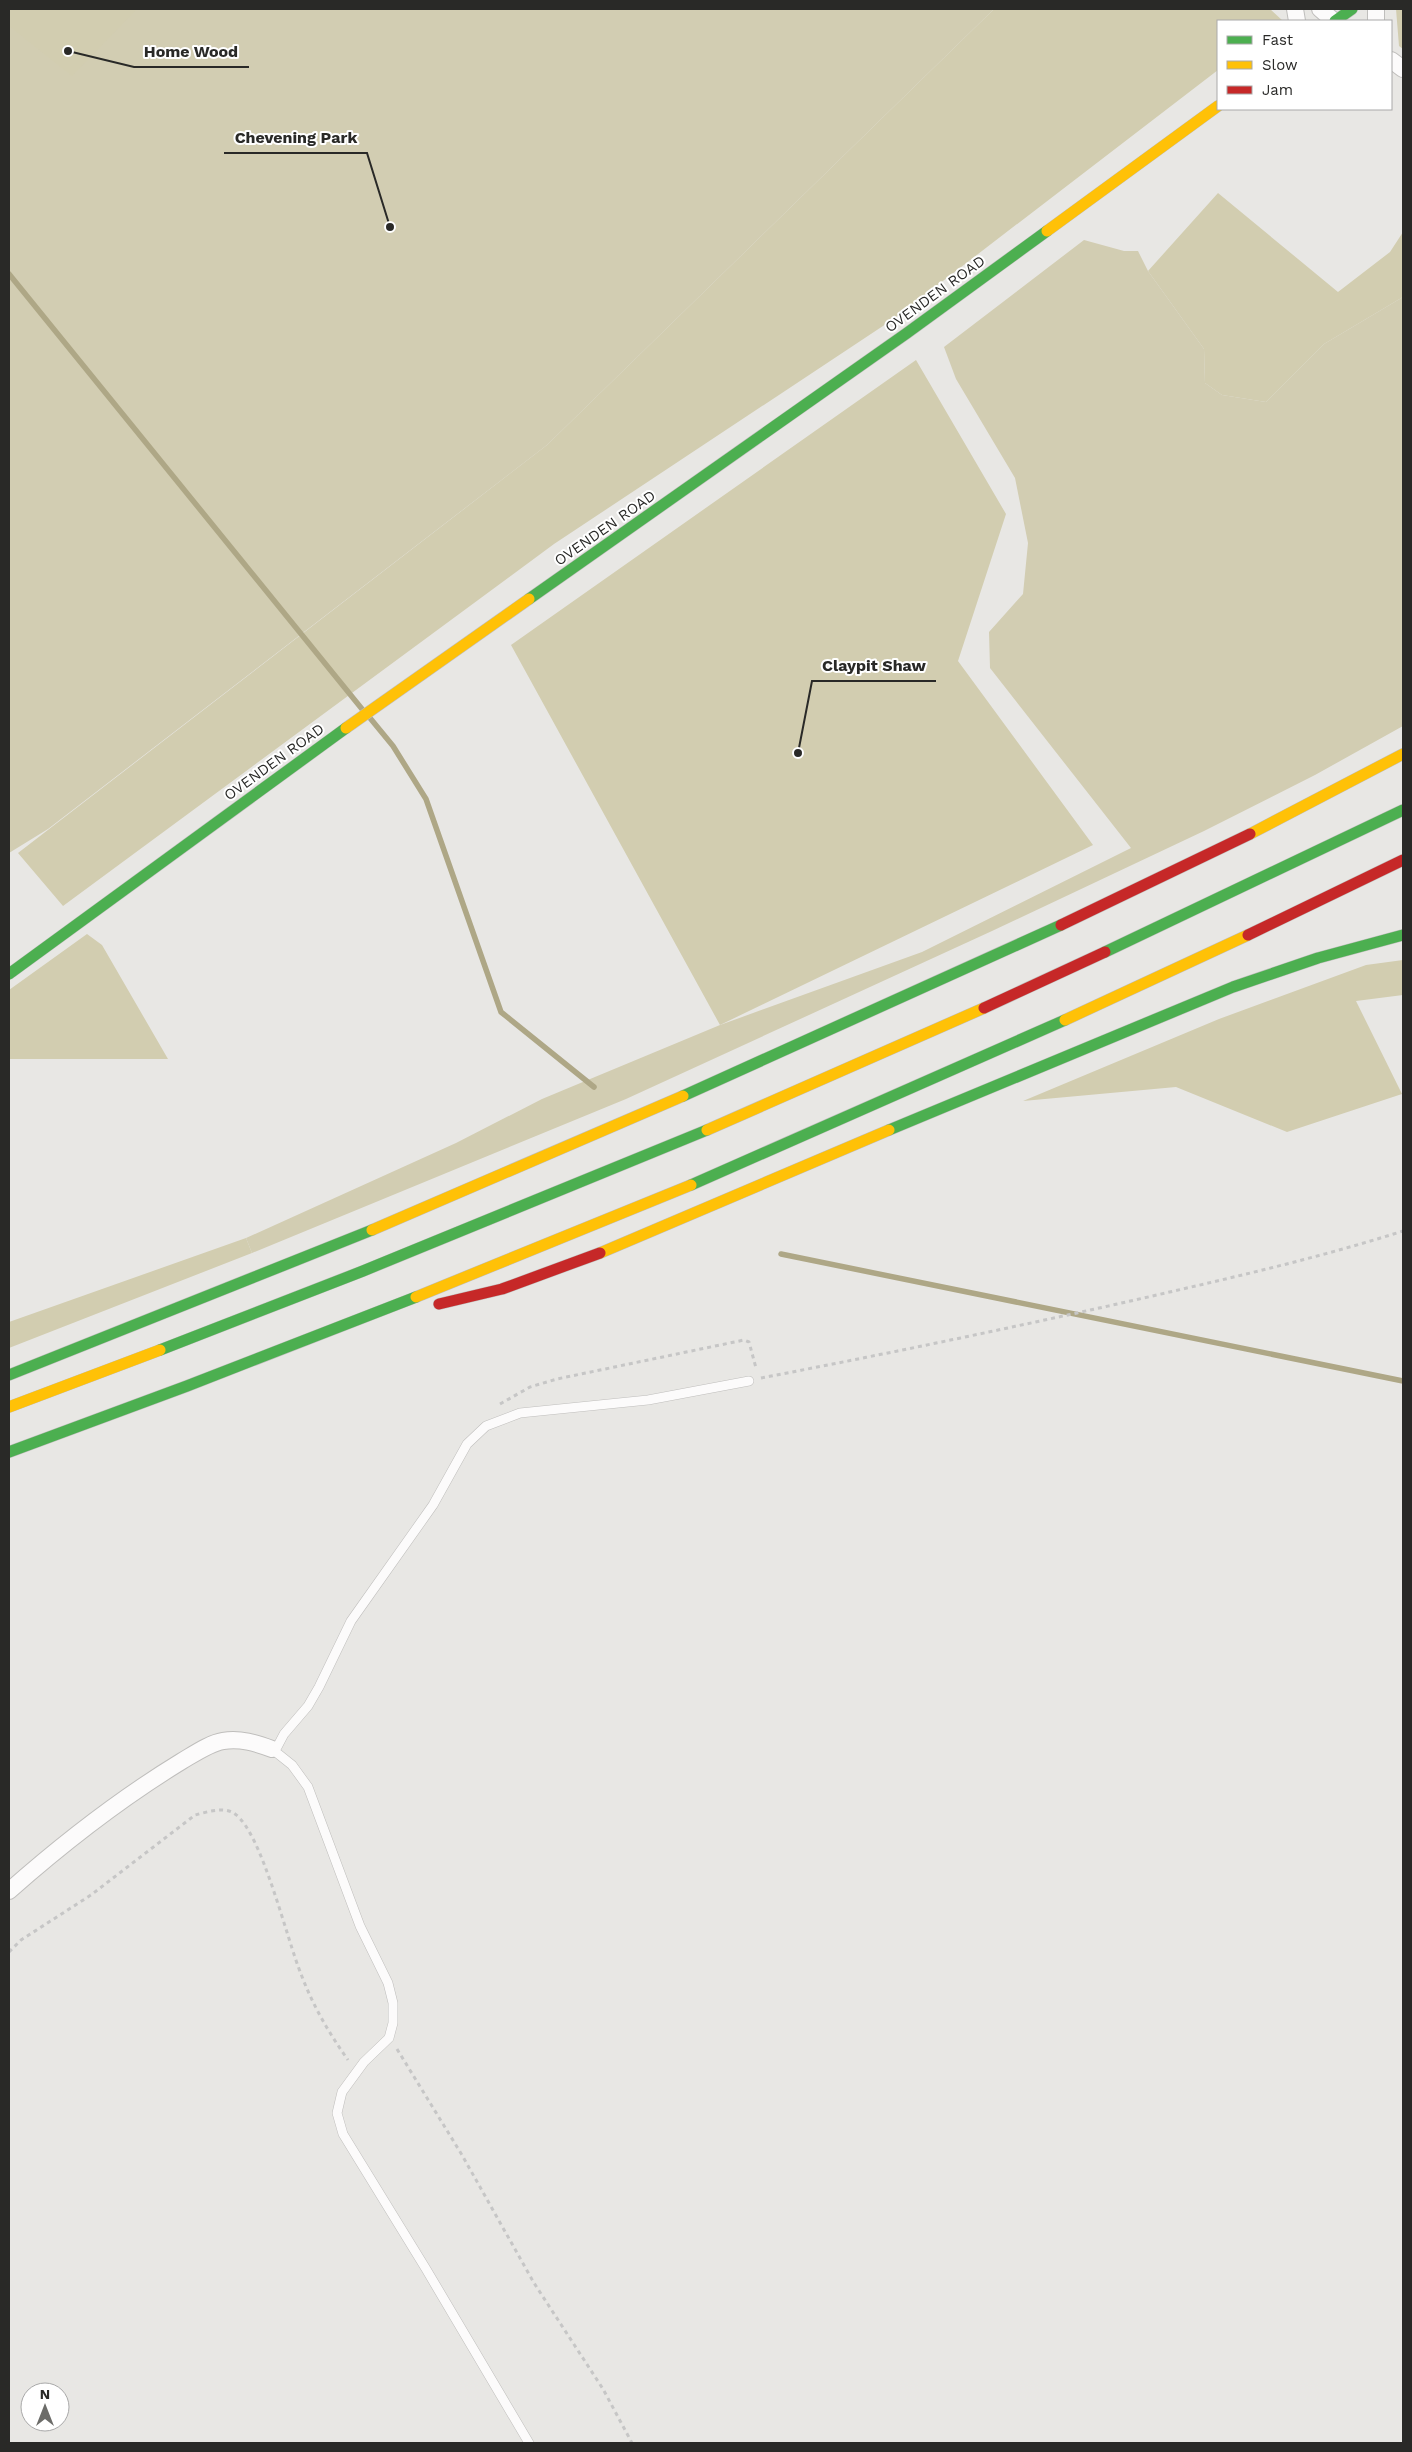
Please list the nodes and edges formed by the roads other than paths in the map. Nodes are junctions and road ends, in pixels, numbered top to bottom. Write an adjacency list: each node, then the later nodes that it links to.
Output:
1 (1320, 9): 3 (street)
2 (1352, 9): 4 (main road)
3 (1333, 20)
4 (1336, 20)
5 (1392, 61): 6 (street)
6 (1403, 69)
7 (1217, 107): 12 (main road, OVENDEN ROAD)
8 (1403, 754): 14 (main road)
9 (1403, 810): 16 (main road)
10 (1403, 860): 13 (main road)
11 (1403, 935): 13 (main road)
12 (9, 974)
13 (345, 1326): 17 (main road)
14 (9, 1375)
15 (749, 1381): 18 (lane)
16 (9, 1407)
17 (9, 1452)
18 (273, 1750): 19 (street); 20 (lane)
19 (9, 1891)
20 (529, 2443)

